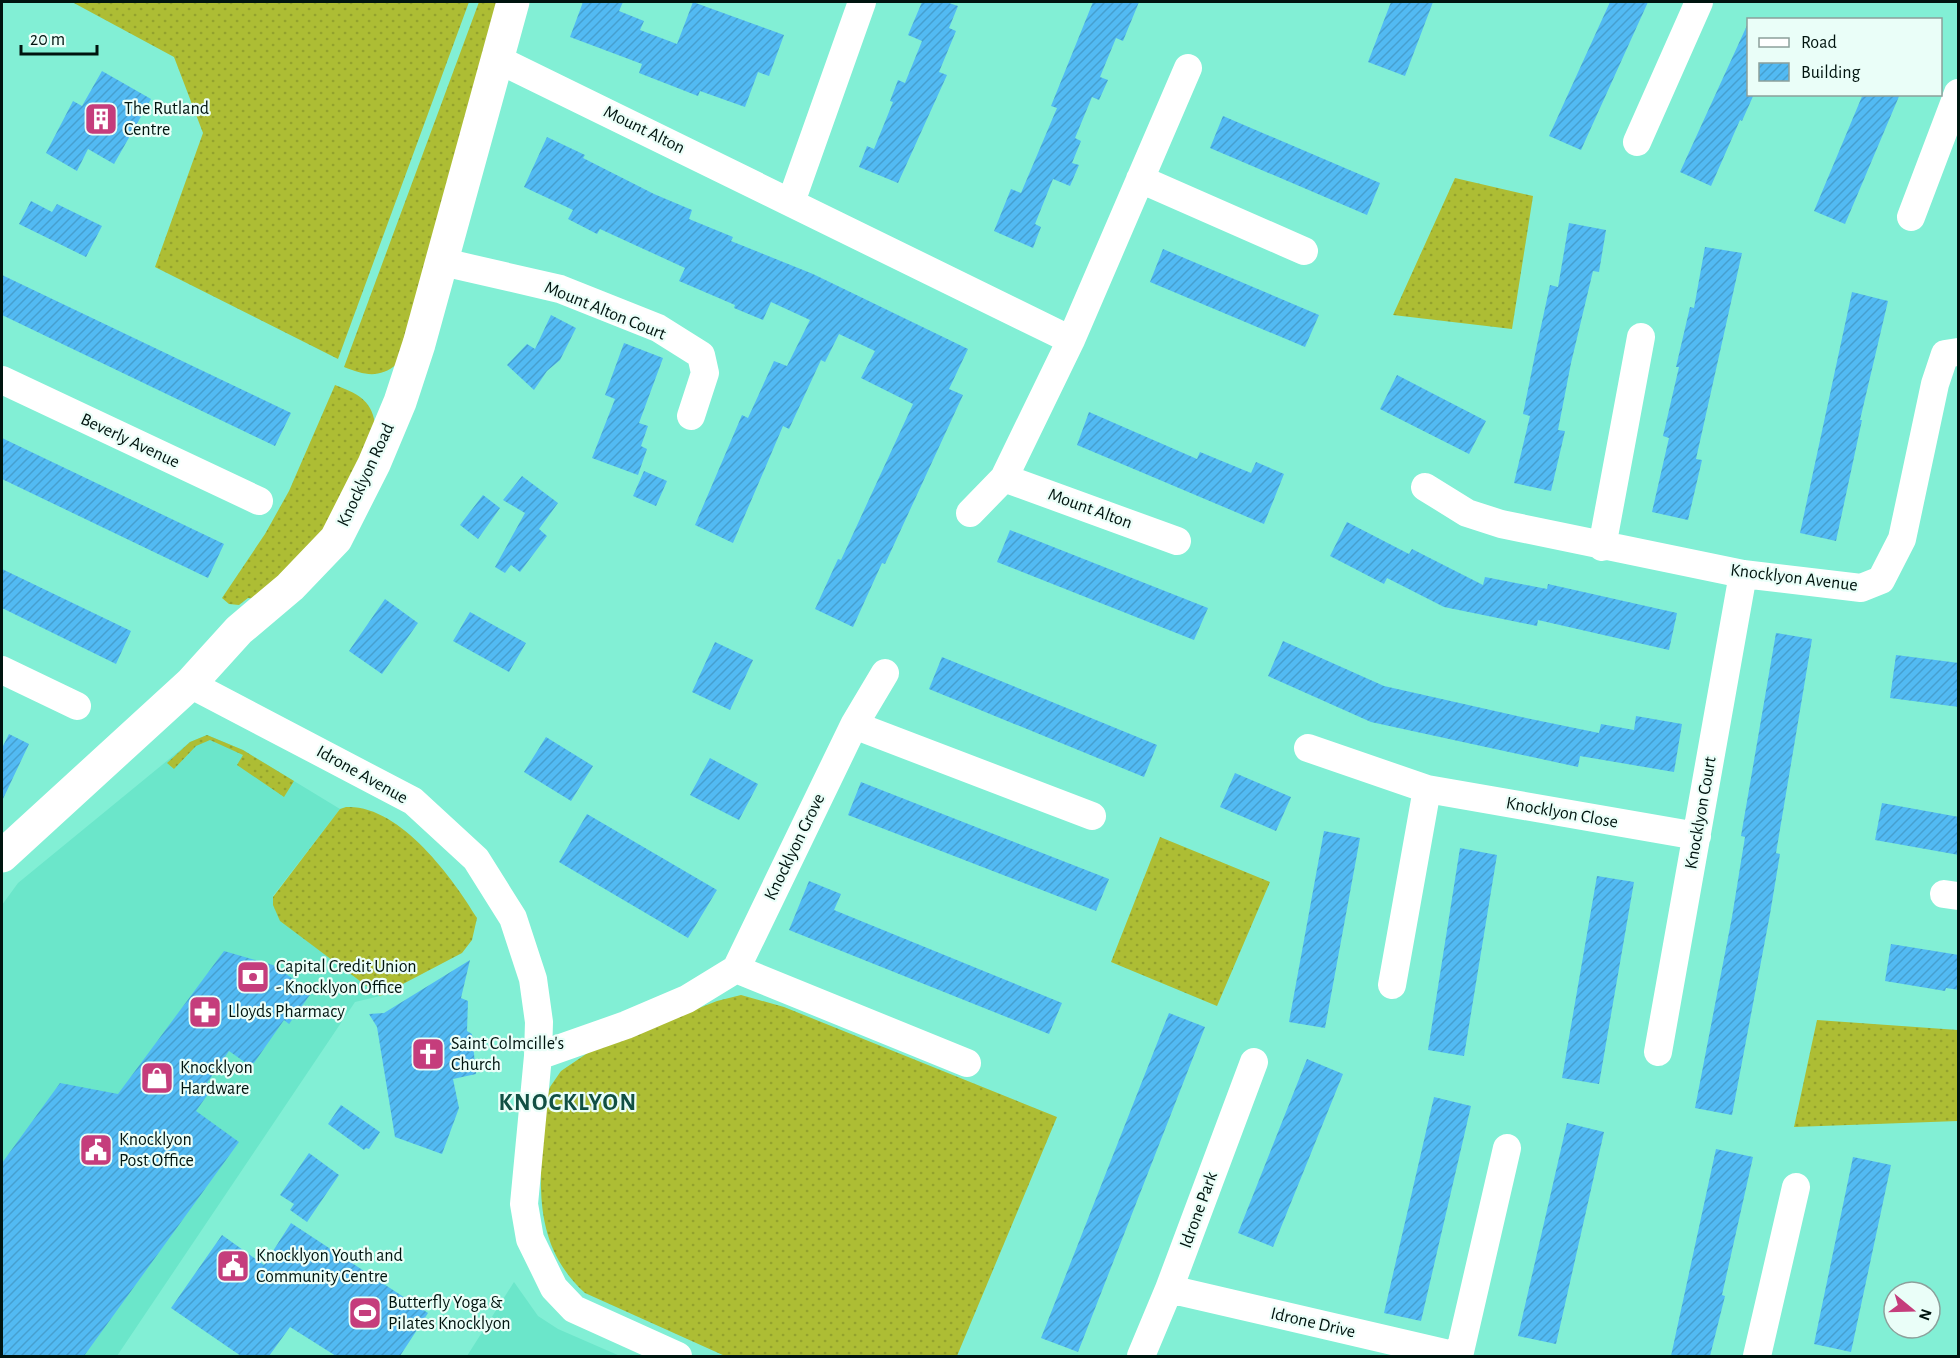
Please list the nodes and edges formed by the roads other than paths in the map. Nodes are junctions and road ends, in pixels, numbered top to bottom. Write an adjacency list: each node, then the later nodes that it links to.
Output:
1 (513, 2): 4 (street, Knocklyon Road)
2 (862, 2): 9 (street)
3 (1699, 2): 7 (street)
4 (497, 59): 9 (street, Mount Alton); 12 (street, Knocklyon Road)
5 (1188, 68): 8 (street)
6 (1959, 93): 10 (street)
7 (1637, 142)
8 (1140, 179): 11 (street); 14 (street)
9 (791, 202): 14 (street, Mount Alton)
10 (1911, 217)
11 (1304, 251)
12 (443, 262): 17 (street, Mount Alton Court); 27 (street, Knocklyon Road)
13 (1641, 337): 23 (street)
14 (1071, 340): 18 (street)
15 (1956, 352): 24 (street, Knocklyon Avenue)
16 (2, 380): 20 (street, Beverly Avenue)
17 (691, 416)
18 (1004, 478): 21 (street); 22 (street, Mount Alton)
19 (1425, 487): 23 (street, Knocklyon Avenue)
20 (259, 501)
21 (970, 513)
22 (1177, 541)
23 (1602, 547): 24 (street, Knocklyon Avenue)
24 (1743, 574): 33 (street, Knocklyon Court)
25 (2, 670): 28 (street)
26 (885, 673): 29 (street, Knocklyon Grove)
27 (190, 684): 34 (street, Knocklyon Road); 38 (street, Idrone Avenue)
28 (77, 706)
29 (854, 725): 32 (street); 35 (street, Knocklyon Grove)
30 (1308, 748): 31 (street, Knocklyon Close)
31 (1427, 789): 33 (street, Knocklyon Close); 36 (street)
32 (1092, 816)
33 (1697, 836): 37 (street, Knocklyon Court)
34 (2, 856)
35 (736, 969): 38 (street); 40 (street)
36 (1392, 985)
37 (1658, 1052)
38 (538, 1056): 44 (street, Idrone Avenue)
39 (1254, 1062): 43 (street, Idrone Park)
40 (967, 1063)
41 (1507, 1148): 46 (street, Idrone Drive)
42 (1796, 1187): 47 (street)
43 (1169, 1289): 45 (street, Idrone Park); 46 (street, Idrone Drive)
44 (678, 1356)
45 (1141, 1356)
46 (1458, 1356)
47 (1757, 1356)

